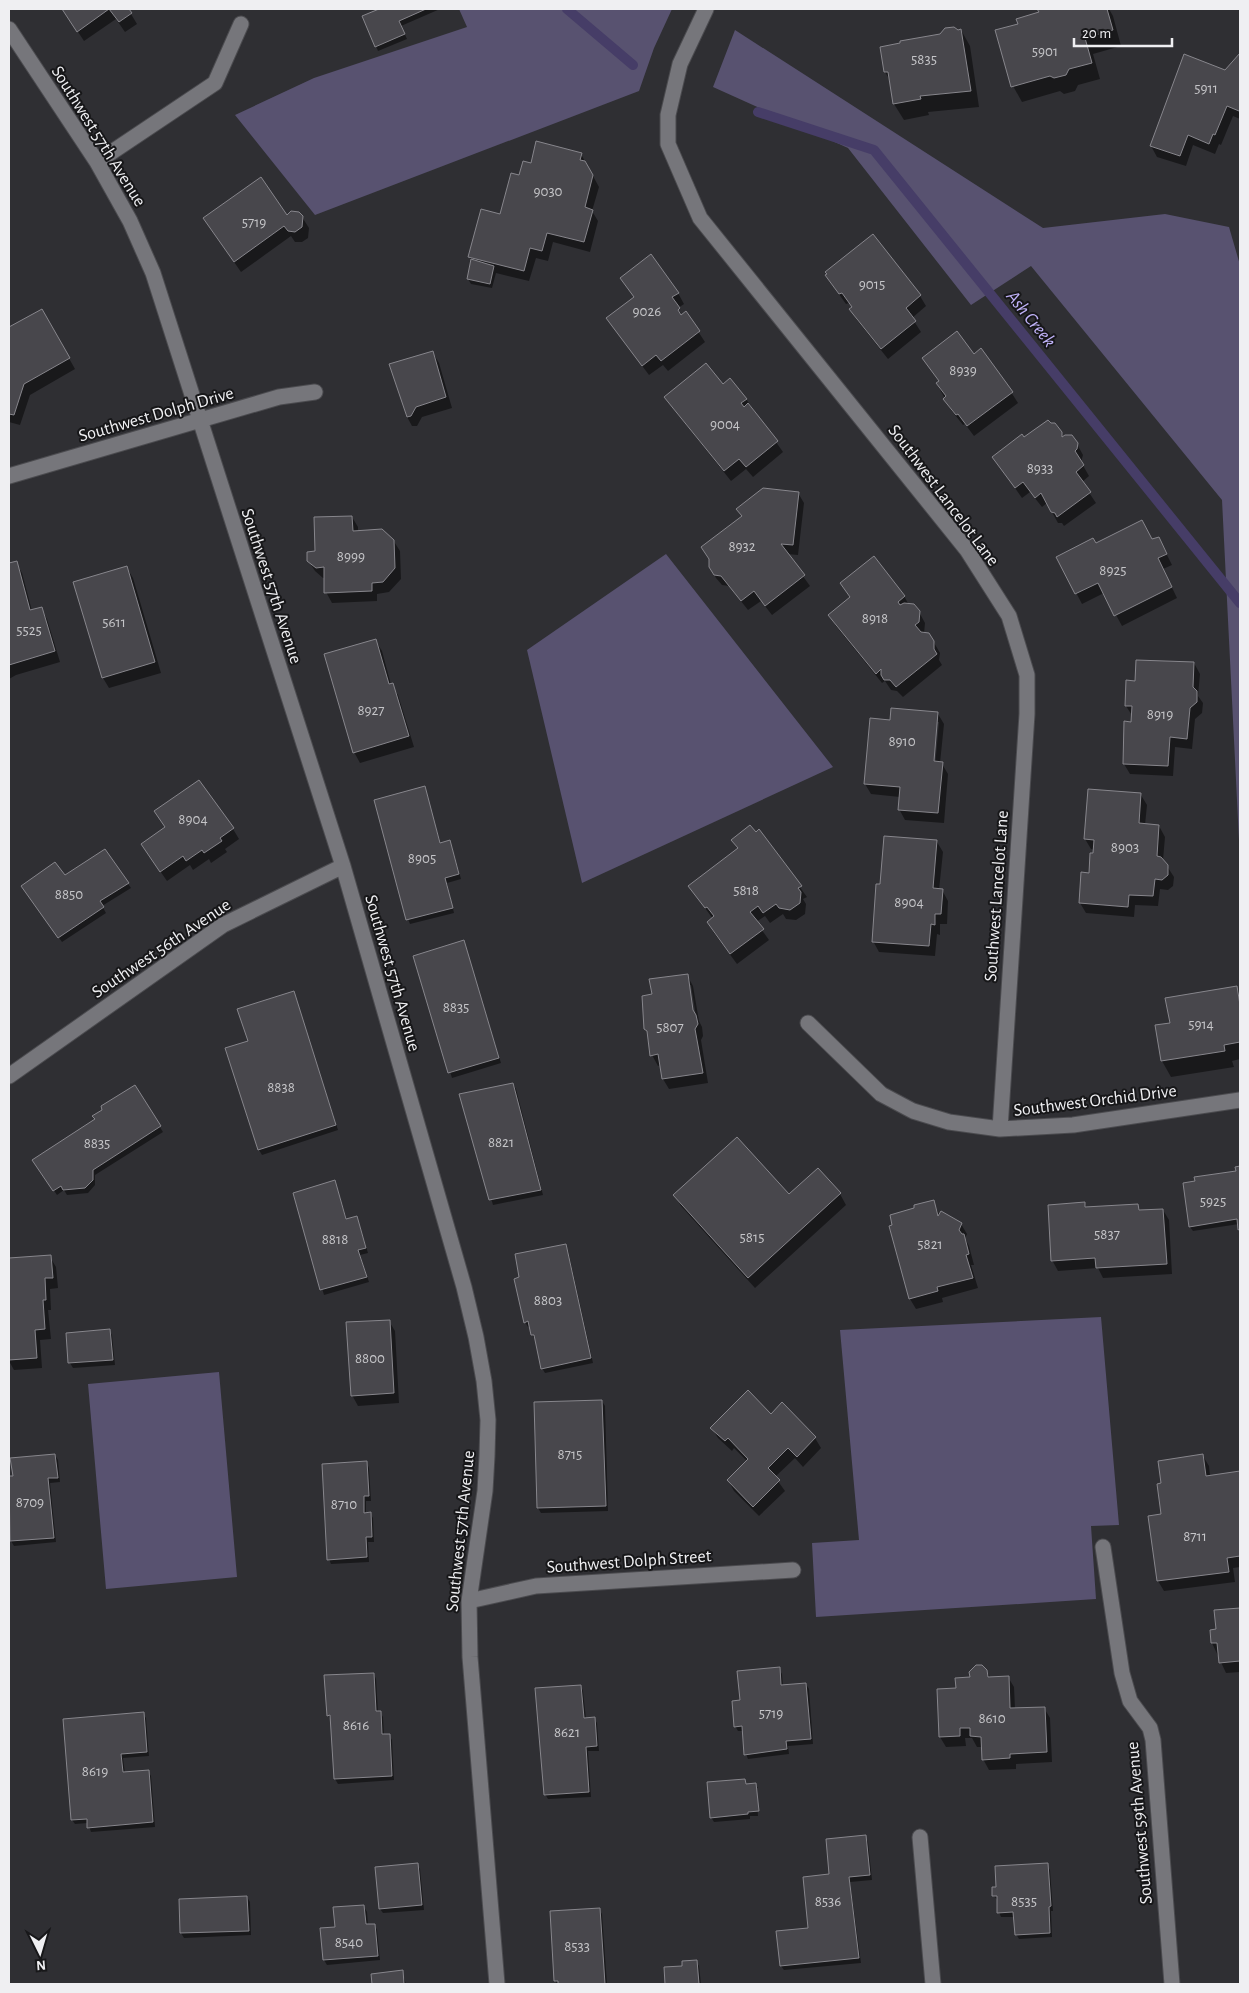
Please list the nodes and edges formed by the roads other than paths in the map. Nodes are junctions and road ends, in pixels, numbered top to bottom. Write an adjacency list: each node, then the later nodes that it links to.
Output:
1 (706, 9): 12 (street, Southwest Lancelot Lane)
2 (241, 24): 4 (street)
3 (9, 29): 4 (street, Southwest 57th Avenue)
4 (97, 162): 6 (street, Southwest 57th Avenue)
5 (315, 392): 6 (street, Southwest Dolph Drive)
6 (200, 420): 7 (street, Southwest Dolph Drive); 8 (street, Southwest 57th Avenue)
7 (9, 476)
8 (343, 866): 10 (street, Southwest 56th Avenue); 15 (street, Southwest 57th Avenue)
9 (808, 1024): 12 (street, Southwest Orchid Drive)
10 (9, 1076)
11 (1240, 1100): 12 (street, Southwest Orchid Drive)
12 (1000, 1129)
13 (1103, 1547): 19 (street, Southwest 59th Avenue)
14 (793, 1570): 15 (street, Southwest Dolph Street)
15 (469, 1601): 17 (street, Southwest 57th Avenue)
16 (920, 1837): 18 (street)
17 (497, 1984)
18 (933, 1984)
19 (1172, 1984)

